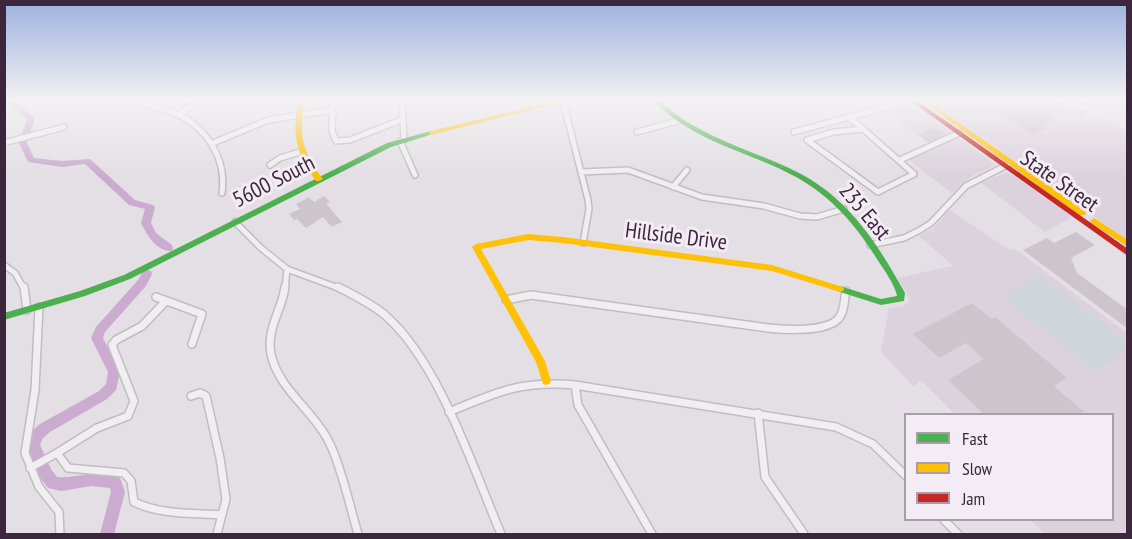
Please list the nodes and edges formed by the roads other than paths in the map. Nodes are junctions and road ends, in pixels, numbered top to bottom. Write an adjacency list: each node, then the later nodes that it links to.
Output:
1 (191, 125): 22 (street)
2 (256, 125): 22 (street)
3 (298, 125): 23 (street)
4 (333, 125): 5 (street)
5 (387, 125)
6 (401, 125): 20 (street)
7 (462, 125): 20 (street, 5600 South)
8 (571, 125): 28 (street)
9 (663, 125): 17 (street)
10 (685, 125): 33 (street, 235 East)
11 (821, 125): 18 (street)
12 (858, 125): 16 (street)
13 (948, 125): 19 (street, State Street)
14 (956, 125): 25 (street, State Street)
15 (64, 127): 21 (street)
16 (863, 129): 24 (street); 24 (street)
17 (637, 132)
18 (794, 132)
19 (959, 133): 24 (street); 25 (street, State Street)
20 (402, 140): 29 (street); 30 (street, 5600 South)
21 (4, 143)
22 (213, 143): 32 (street)
23 (300, 152): 26 (street); 30 (street)
24 (900, 160)
25 (1008, 164): 36 (street); 37 (street, State Street); 38 (street, State Street)
26 (270, 165)
27 (687, 170): 31 (street)
28 (581, 172): 31 (street); 35 (street)
29 (415, 175)
30 (319, 179): 34 (street, 5600 South)
31 (673, 187): 33 (street)
32 (222, 193)
33 (844, 209): 36 (street, 235 East)
34 (235, 222): 40 (street); 46 (street, 5600 South)
35 (583, 243): 41 (street, Hillside Drive); 44 (street, Hillside Drive)
36 (870, 244): 43 (street, 235 East)
37 (1128, 244)
38 (1128, 253)
39 (4, 265): 47 (street)
40 (288, 269): 53 (street); 62 (street)
41 (846, 291): 43 (street, Hillside Drive); 44 (street)
42 (156, 297): 45 (street)
43 (902, 298)
44 (506, 300): 50 (street)
45 (165, 302): 49 (street); 55 (street)
46 (39, 307): 47 (street, 5600 South); 56 (street)
47 (27, 310): 48 (street, 5600 South)
48 (4, 317)
49 (192, 344)
50 (546, 381): 51 (street); 53 (street)
51 (575, 385): 54 (street); 64 (street)
52 (191, 396): 58 (street)
53 (449, 412): 63 (street)
54 (759, 413): 57 (street); 65 (street)
55 (57, 453): 56 (street); 58 (street)
56 (33, 466): 60 (street)
57 (904, 474)
58 (222, 515): 61 (street)
59 (946, 521): 66 (street)
60 (60, 534)
61 (217, 534)
62 (358, 534)
63 (501, 534)
64 (652, 534)
65 (804, 534)
66 (958, 534)

